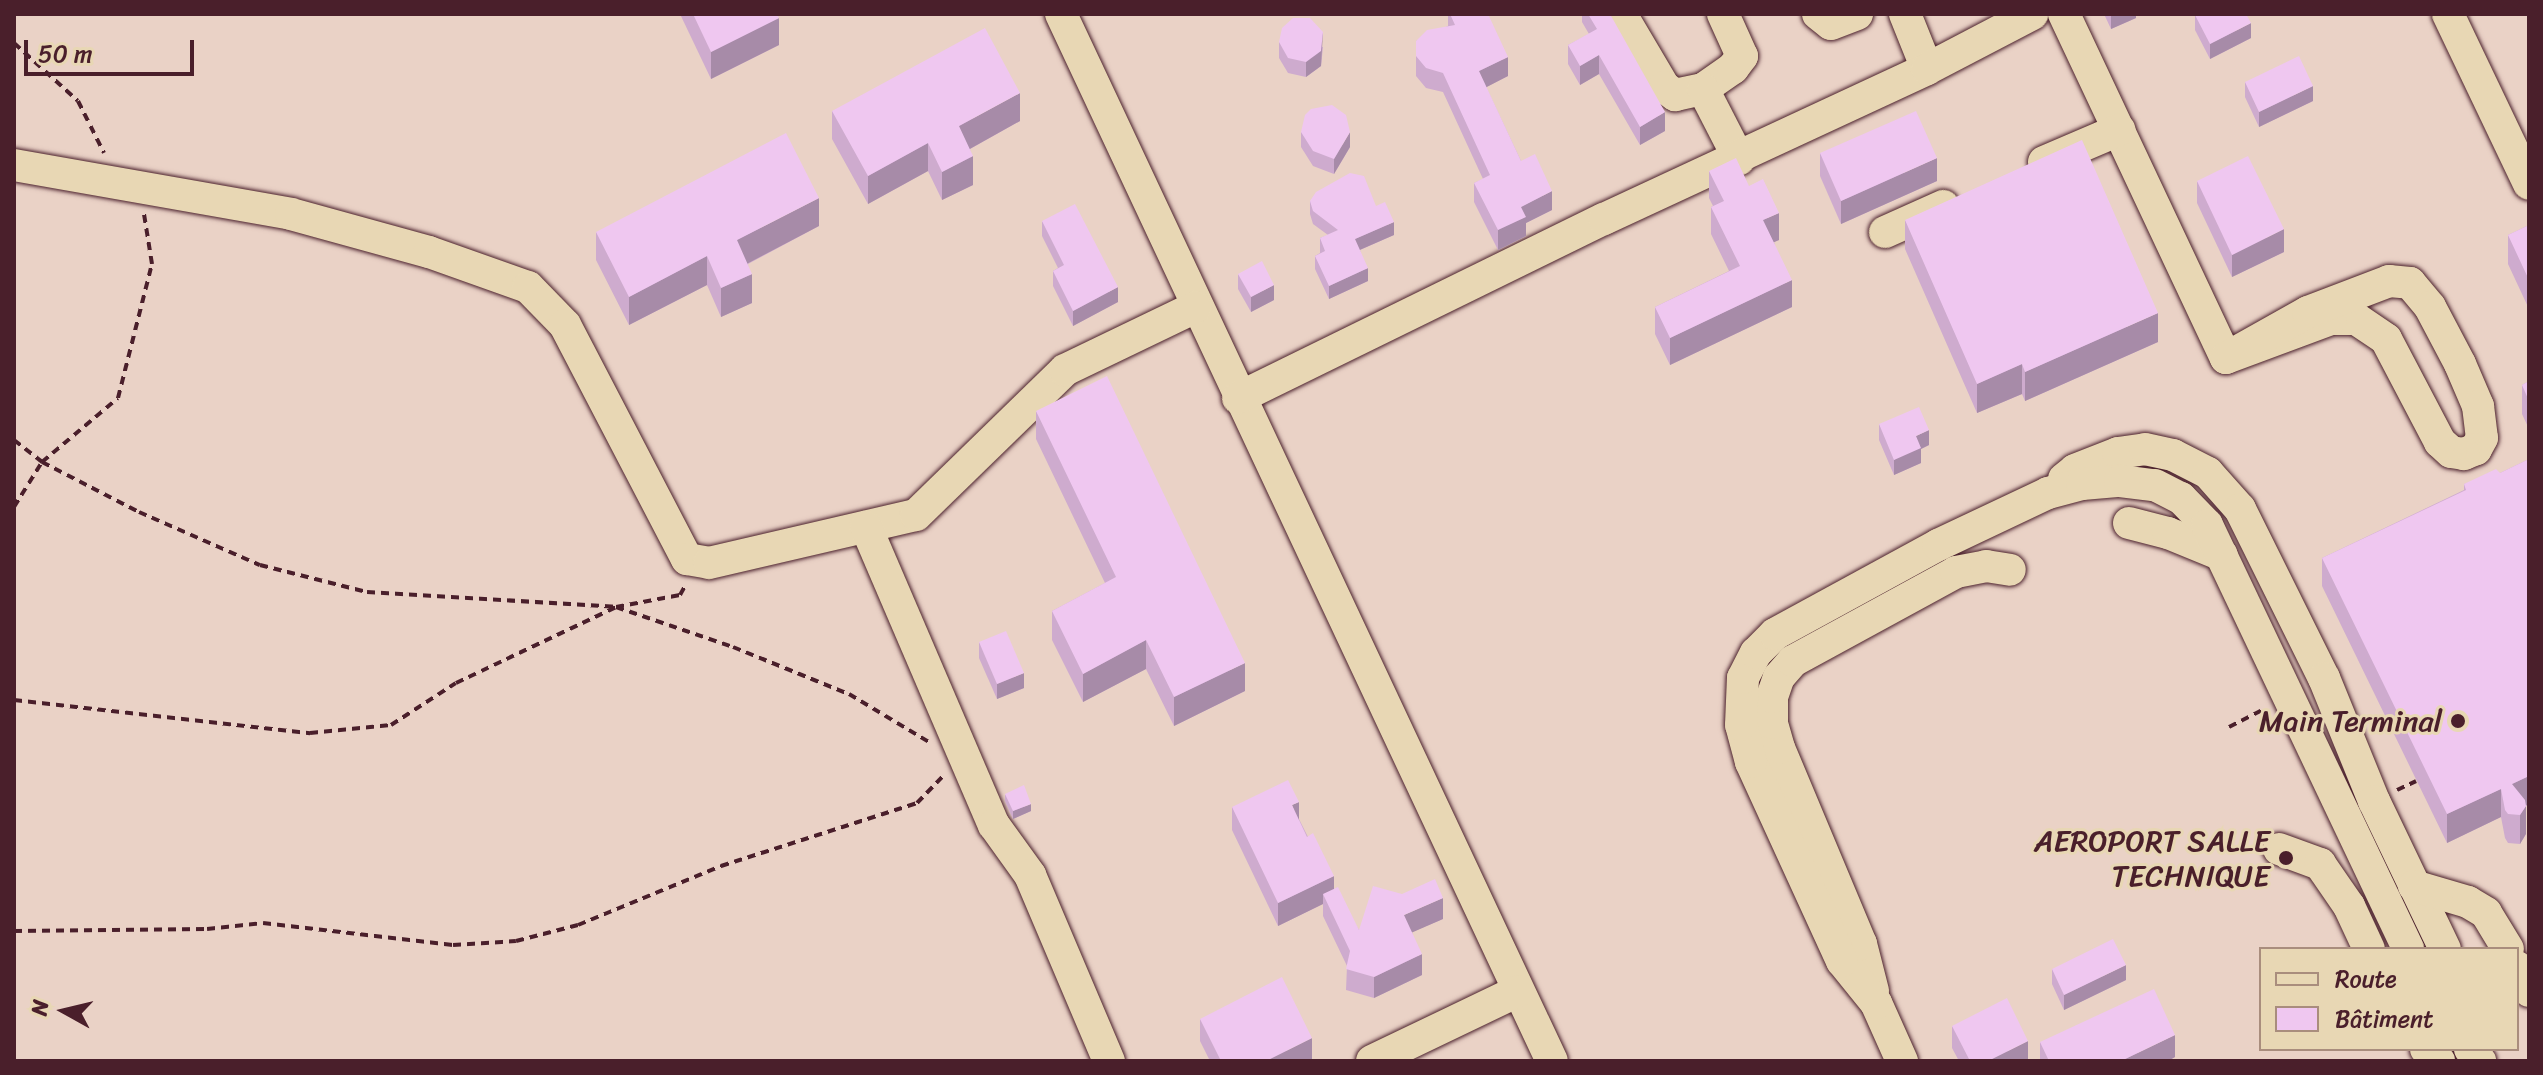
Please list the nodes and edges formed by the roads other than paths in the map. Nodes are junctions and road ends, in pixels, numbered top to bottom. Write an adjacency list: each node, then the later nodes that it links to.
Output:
1 (1061, 14): 19 (street)
2 (1621, 14): 11 (street)
3 (1723, 14): 11 (street)
4 (1818, 14): 5 (street)
5 (1857, 14)
6 (1905, 14): 10 (street)
7 (2032, 14): 10 (street)
8 (2064, 14): 12 (street)
9 (2448, 14): 16 (street)
10 (1927, 69): 13 (street)
11 (1703, 89): 13 (street)
12 (2119, 130): 15 (street); 20 (street)
13 (1739, 159): 21 (street)
14 (14, 165): 24 (street)
15 (2017, 174)
16 (2529, 184)
17 (1973, 194): 18 (street)
18 (1885, 232)
19 (1196, 307): 21 (street); 24 (street)
20 (2226, 358): 20 (street)
21 (1238, 398): 34 (street)
22 (2048, 493): 25 (street); 27 (street); 36 (street)
23 (2129, 523): 25 (street)
24 (866, 527): 37 (street)
25 (2222, 555): 30 (street)
26 (2015, 564): 36 (street)
27 (2414, 886): 31 (street); 32 (street)
28 (2354, 947): 29 (street)
29 (2368, 947)
30 (2407, 947)
31 (2444, 947)
32 (2507, 947)
33 (2519, 971): 35 (street)
34 (1518, 991): 38 (street); 39 (street)
35 (2529, 991)
36 (1876, 1003): 40 (street)
37 (1109, 1061)
38 (1372, 1061)
39 (1552, 1061)
40 (1902, 1061)

